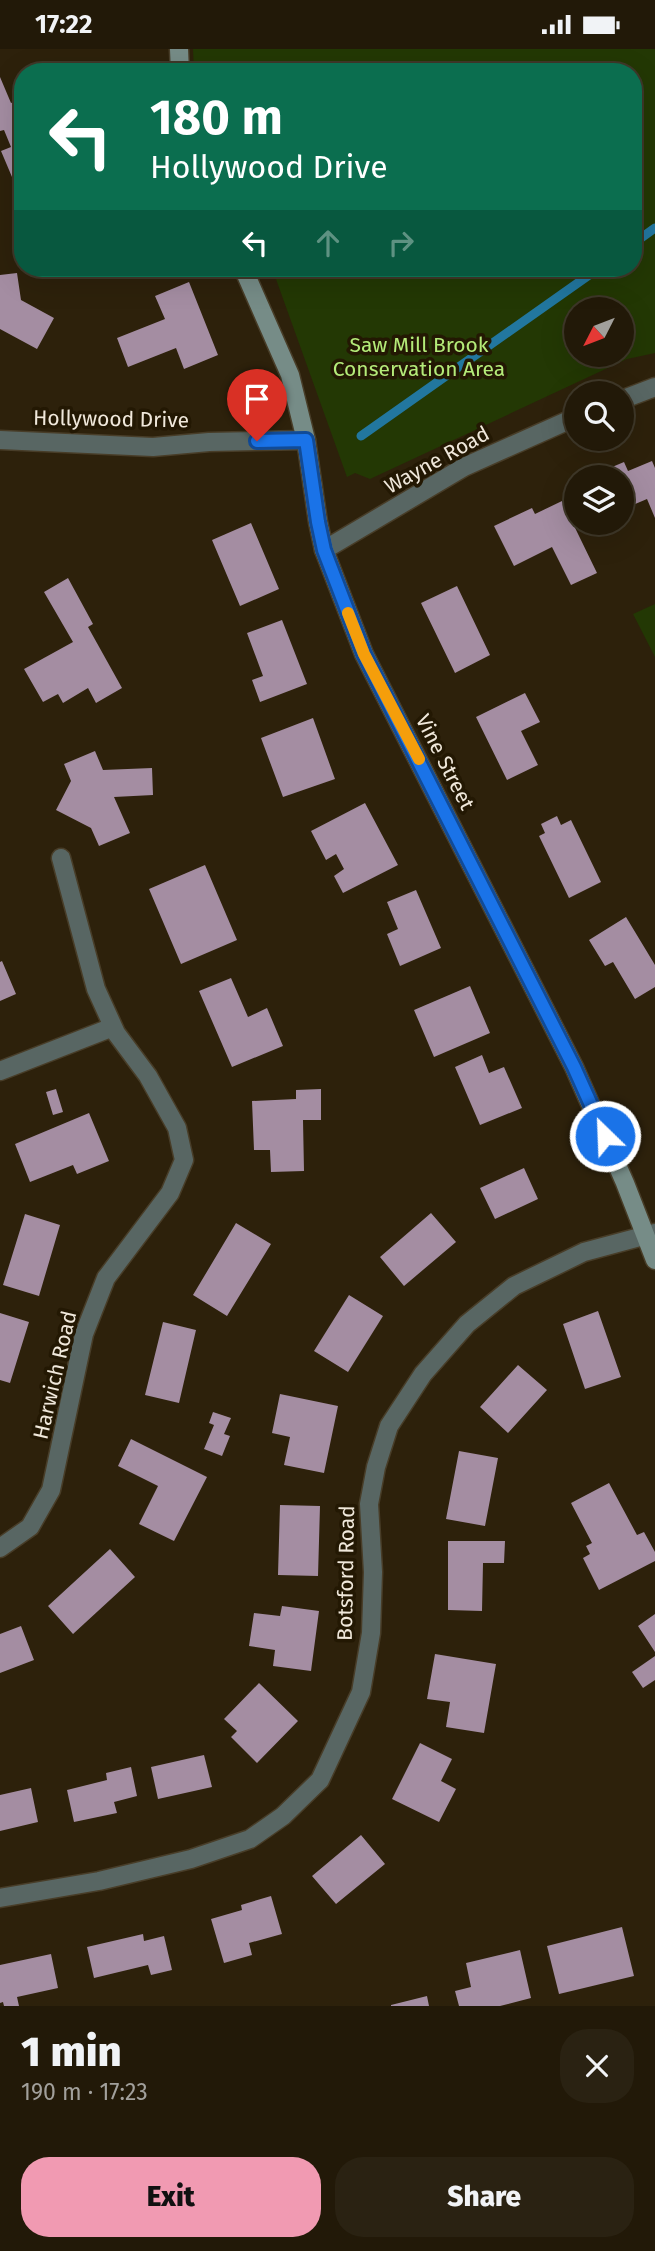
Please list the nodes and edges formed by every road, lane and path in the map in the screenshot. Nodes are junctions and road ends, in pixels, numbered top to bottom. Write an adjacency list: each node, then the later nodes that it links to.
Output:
1 (247, 277): 6 (street, Vine Street)
2 (655, 387): 3 (street)
3 (634, 395)
4 (564, 422): 7 (street, Wayne Road)
5 (0, 440): 6 (street, Hollywood Drive)
6 (306, 440): 7 (street, Vine Street)
7 (324, 550): 11 (street, Vine Street)
8 (61, 858): 9 (street, Harwich Road)
9 (113, 1027): 10 (street); 13 (street, Harwich Road)
10 (0, 1071)
11 (651, 1235): 12 (street, Vine Street); 14 (street, Botsford Road)
12 (655, 1260)
13 (0, 1548)
14 (0, 1898)

